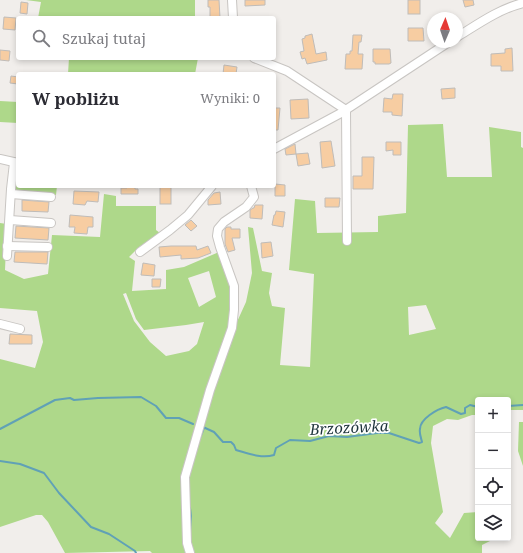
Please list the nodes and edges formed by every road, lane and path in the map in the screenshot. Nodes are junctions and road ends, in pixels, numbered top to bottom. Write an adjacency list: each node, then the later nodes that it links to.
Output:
1 (232, 0): 3 (street)
2 (523, 3): 4 (street)
3 (233, 16)
4 (463, 33)
5 (440, 48): 7 (street)
6 (259, 60): 7 (street)
7 (346, 110): 8 (street); 17 (street)
8 (276, 148)
9 (0, 159): 10 (street)
10 (16, 163): 13 (street)
11 (210, 188): 20 (street)
12 (252, 188): 24 (street)
13 (11, 194): 14 (street); 15 (street)
14 (51, 197)
15 (10, 220): 16 (street); 18 (street)
16 (51, 223)
17 (347, 241)
18 (7, 246): 19 (street); 21 (street)
19 (48, 247)
20 (140, 252)
21 (7, 256)
22 (0, 324): 23 (street)
23 (20, 328)
24 (190, 553)

